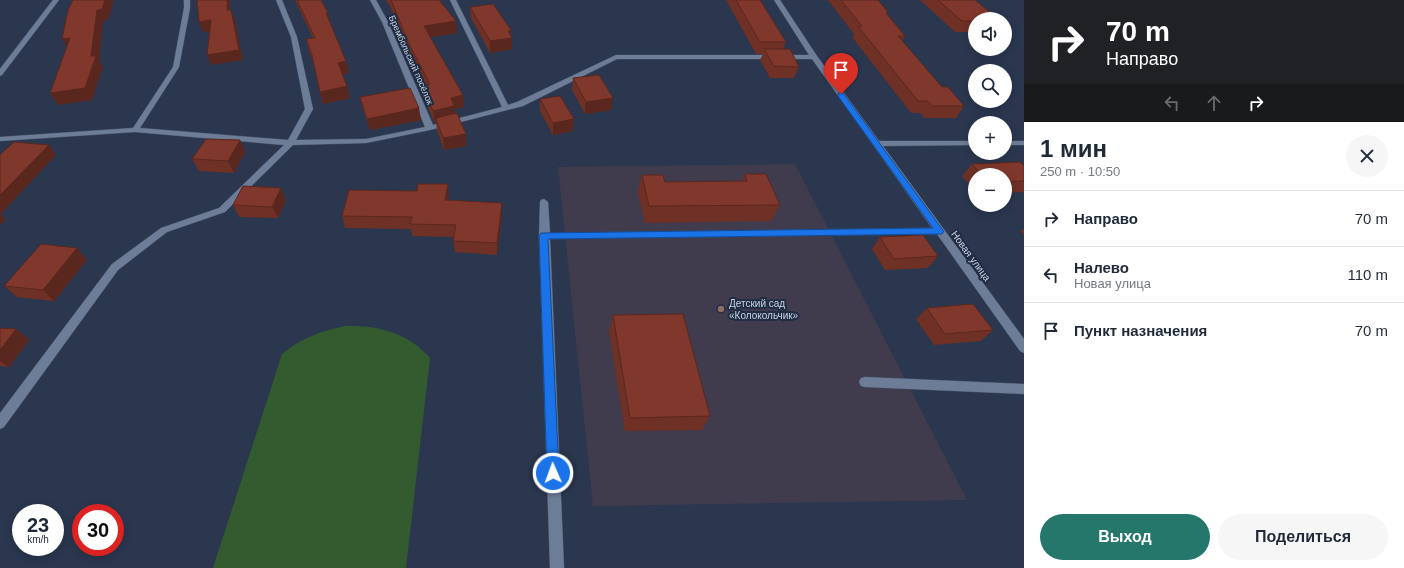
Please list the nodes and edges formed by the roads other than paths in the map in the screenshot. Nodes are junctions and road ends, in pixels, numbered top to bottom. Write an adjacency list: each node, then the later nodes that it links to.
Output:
1 (56, 0): 8 (street)
2 (187, 0): 11 (street)
3 (279, 0): 13 (street)
4 (373, 0): 10 (street, Брембольский посёлок)
5 (453, 0): 9 (street)
6 (777, 0): 7 (street, Новая улица)
7 (814, 57): 9 (street); 17 (street, Новая улица)
8 (0, 74)
9 (506, 108): 10 (street)
10 (430, 128): 13 (street)
11 (135, 130): 12 (street); 13 (street)
12 (0, 139)
13 (291, 143): 24 (street)
14 (968, 143): 17 (street)
15 (1012, 143): 16 (street)
16 (1024, 143)
17 (877, 144): 19 (street, Новая улица)
18 (544, 202): 20 (street)
19 (939, 231): 20 (street); 21 (street, Новая улица)
20 (544, 236): 25 (street)
21 (1024, 348)
22 (865, 382): 23 (street)
23 (1024, 389)
24 (0, 423)
25 (557, 568)

